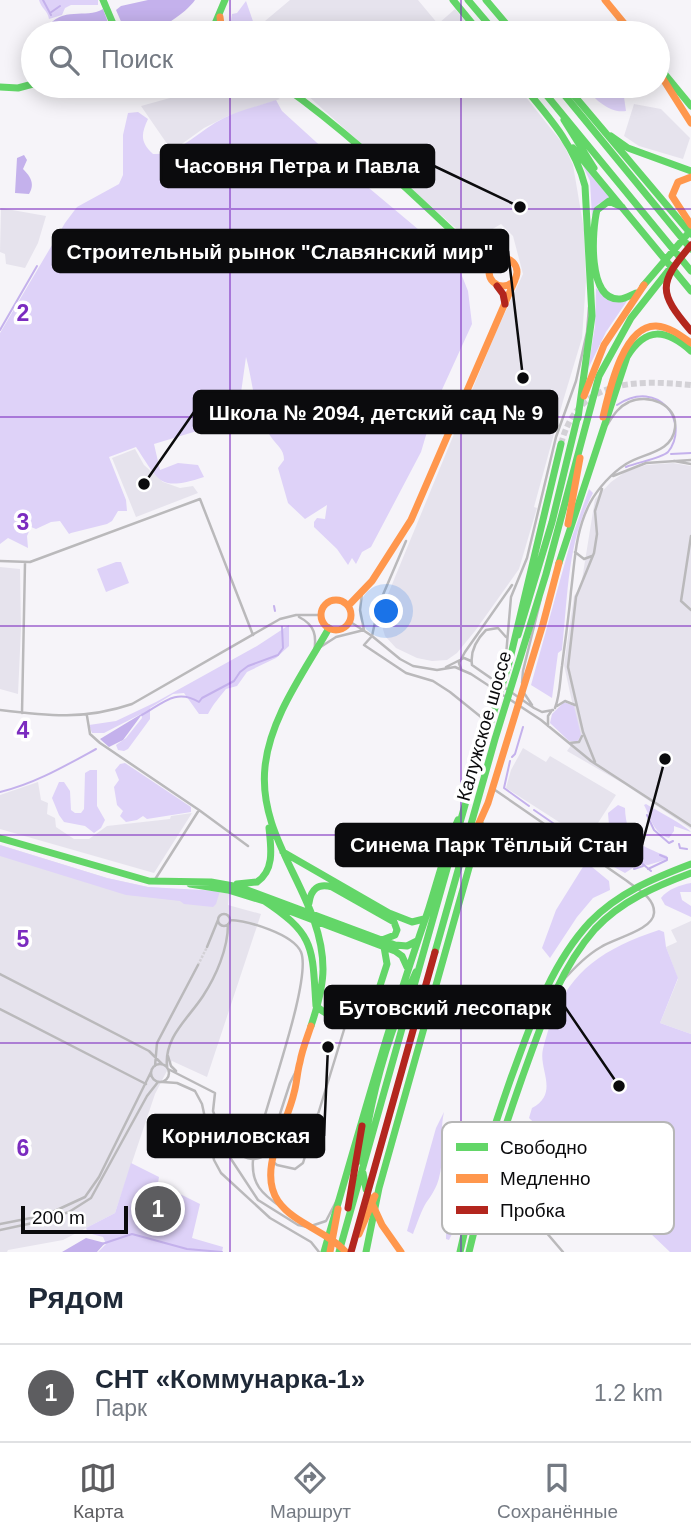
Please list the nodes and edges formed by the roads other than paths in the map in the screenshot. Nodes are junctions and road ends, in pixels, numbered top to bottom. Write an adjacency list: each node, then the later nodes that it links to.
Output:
1 (103, 0): 8 (main road)
2 (225, 0): 7 (main road)
3 (453, 0): 11 (main road)
4 (468, 0): 12 (main road)
5 (486, 0): 13 (main road)
6 (605, 0): 14 (main road)
7 (221, 11): 9 (main road); 10 (main road)
8 (112, 21)
9 (216, 21)
10 (221, 21)
11 (470, 21)
12 (486, 21)
13 (504, 21)
14 (622, 21)
15 (670, 82): 25 (main road)
16 (0, 87): 17 (main road)
17 (21, 87)
18 (670, 88): 26 (main road)
19 (300, 98): 36 (main road)
20 (533, 98): 28 (main road)
21 (549, 98): 24 (main road)
22 (567, 98): 35 (main road)
23 (576, 98): 27 (main road)
24 (555, 106): 31 (main road); 40 (main road)
25 (691, 106)
26 (691, 123)
27 (599, 125): 29 (main road); 33 (main road)
28 (568, 142): 31 (main road); 42 (main road)
29 (691, 172)
30 (691, 177): 33 (main road)
31 (608, 189): 32 (main road)
32 (622, 207): 44 (main road); 45 (main road)
33 (676, 210): 34 (main road)
34 (691, 229): 44 (main road, Калужское шоссе)
35 (691, 247): 38 (main road, Калужское шоссе)
36 (480, 257): 37 (main road); 39 (main road)
37 (498, 258): 39 (main road); 41 (main road)
38 (673, 267): 47 (main road); 50 (main road, Калужское шоссе)
39 (489, 271): 43 (main road)
40 (691, 271)
41 (515, 280): 43 (main road); 46 (main road)
42 (590, 280): 50 (main road); 66 (street)
43 (495, 284): 46 (main road)
44 (644, 285): 50 (main road, Калужское шоссе)
45 (689, 289)
46 (505, 306): 67 (main road)
47 (691, 331)
48 (691, 343): 53 (main road)
49 (691, 351): 51 (main road)
50 (582, 419): 58 (main road); 65 (main road, Калужское шоссе); 84 (main road, Калужское шоссе)
51 (598, 442): 53 (main road); 55 (street)
52 (561, 444): 84 (main road)
53 (594, 453): 58 (main road)
54 (691, 462): 55 (street)
55 (610, 477): 56 (street)
56 (604, 485): 61 (street); 62 (street)
57 (691, 536): 60 (street)
58 (566, 537): 99 (main road)
59 (406, 541): 78 (street)
60 (691, 550): 69 (street)
61 (575, 552): 62 (street); 89 (street)
62 (594, 553): 91 (street)
63 (0, 561): 64 (street)
64 (25, 563): 77 (street); 92 (street)
65 (546, 574): 88 (street); 108 (main road, Калужское шоссе)
66 (518, 578): 72 (street); 79 (street)
67 (362, 593): 68 (main road); 76 (street)
68 (348, 606): 71 (main road); 73 (main road)
69 (691, 610)
70 (296, 615): 71 (street); 77 (street); 81 (street)
71 (321, 615): 75 (main road)
72 (491, 616): 74 (street); 82 (street)
73 (349, 621): 75 (main road); 76 (street)
74 (495, 627): 79 (street); 83 (street)
75 (329, 628): 80 (main road)
76 (364, 630): 78 (street); 80 (street)
77 (253, 635): 93 (street)
78 (372, 636): 85 (street); 94 (street)
79 (508, 641): 87 (street)
80 (318, 649): 81 (main road)
81 (313, 658): 103 (main road)
82 (461, 659): 83 (street); 85 (street); 86 (street)
83 (472, 663): 86 (street); 88 (street)
84 (509, 663): 87 (main road, Калужское шоссе)
85 (443, 669): 86 (street)
86 (462, 670): 95 (street)
87 (505, 678): 94 (main road, Калужское шоссе)
88 (526, 700): 89 (street)
89 (554, 709): 91 (street); 95 (street)
90 (0, 710): 92 (street)
91 (578, 712): 96 (street)
92 (22, 713): 93 (street)
93 (87, 716): 102 (street)
94 (491, 721): 101 (main road, Калужское шоссе)
95 (548, 726): 97 (street)
96 (583, 732): 97 (street); 98 (street)
97 (565, 741): 98 (street)
98 (598, 765): 104 (street)
99 (492, 788): 100 (main road); 114 (street)
100 (488, 803): 108 (main road); 148 (main road)
101 (465, 805): 118 (main road); 124 (main road, Калужское шоссе)
102 (199, 810): 106 (street); 111 (street)
103 (269, 822): 107 (main road); 113 (main road)
104 (691, 826)
105 (0, 838): 111 (main road)
106 (248, 846)
107 (279, 849): 117 (main road); 118 (main road)
108 (463, 860): 160 (main road, Калужское шоссе)
109 (691, 864): 114 (main road)
110 (691, 873): 115 (main road)
111 (153, 881): 112 (main road)
112 (181, 883): 113 (main road); 116 (main road)
113 (230, 884): 122 (main road)
114 (635, 887): 115 (street); 144 (main road)
115 (646, 896): 128 (main road); 128 (street)
116 (263, 900): 122 (main road); 129 (main road)
117 (309, 905): 122 (main road); 129 (main road)
118 (427, 914): 121 (main road)
119 (218, 920): 120 (street); 120 (street); 123 (street)
120 (229, 923): 132 (street); 150 (street)
121 (418, 939): 122 (main road); 126 (main road)
122 (383, 943): 126 (main road); 131 (main road)
123 (207, 947)
124 (421, 964): 156 (main road, Калужское шоссе); 157 (main road)
125 (198, 965): 133 (street)
126 (408, 969): 143 (main road)
127 (0, 974): 133 (street)
128 (556, 988): 145 (main road)
129 (316, 1006): 131 (main road); 135 (main road)
130 (0, 1009): 142 (street)
131 (347, 1020): 147 (street)
132 (168, 1048): 137 (street); 139 (street)
133 (154, 1056): 134 (street); 136 (street)
134 (162, 1064): 136 (street); 137 (street)
135 (299, 1064): 147 (street); 150 (main road)
136 (155, 1066): 138 (street)
137 (168, 1068): 139 (street); 141 (street)
138 (151, 1073): 140 (street); 142 (street)
139 (181, 1075): 146 (street)
140 (158, 1082): 141 (street); 152 (street)
141 (163, 1082): 158 (street)
142 (146, 1084): 151 (street)
143 (364, 1110): 149 (main road); 156 (main road)
144 (497, 1122)
145 (506, 1122)
146 (226, 1146): 147 (street); 149 (street)
147 (269, 1151)
148 (379, 1188): 160 (main road); 161 (main road)
149 (340, 1193): 158 (main road); 159 (main road)
150 (284, 1209): 160 (main road)
151 (0, 1224)
152 (0, 1230)
153 (464, 1234): 162 (main road)
154 (473, 1234): 163 (main road)
155 (548, 1234): 164 (street)
156 (341, 1248)
157 (399, 1249)
158 (321, 1252)
159 (330, 1252)
160 (349, 1252)
161 (366, 1252)
162 (460, 1252)
163 (469, 1252)
164 (563, 1252)

